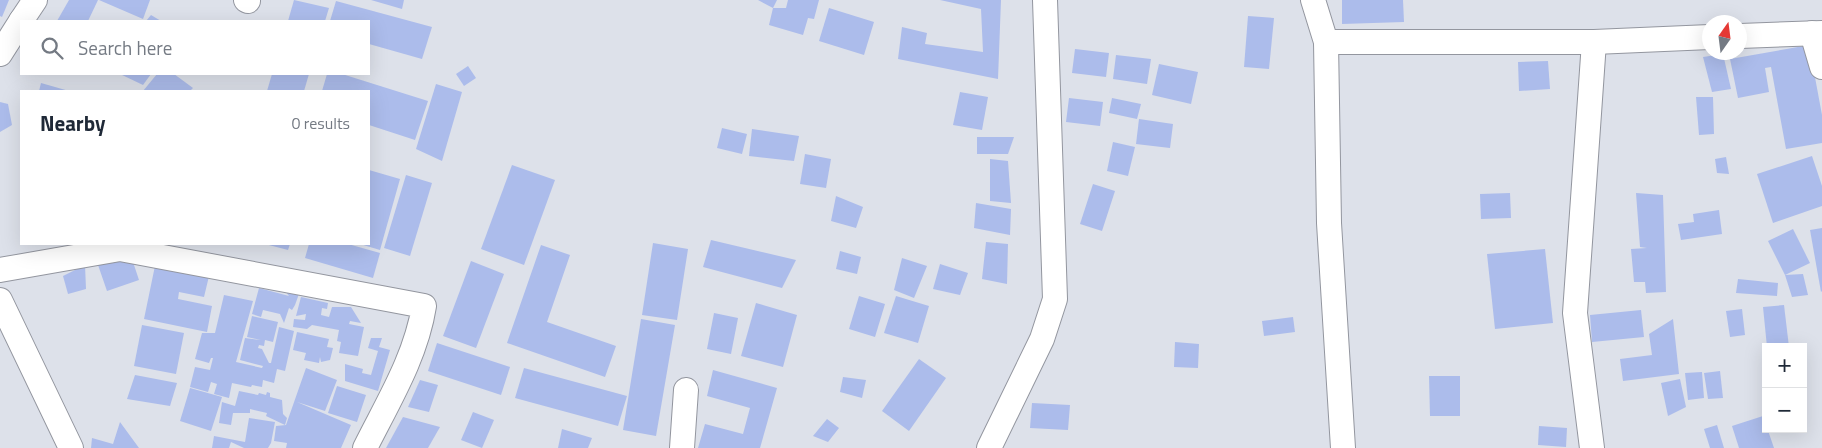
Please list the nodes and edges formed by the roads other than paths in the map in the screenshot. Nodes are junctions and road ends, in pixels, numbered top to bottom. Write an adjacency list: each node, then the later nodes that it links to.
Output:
1 (35, 0): 4 (street)
2 (1045, 0): 19 (street)
3 (1313, 0): 9 (street)
4 (22, 20)
5 (20, 23): 11 (street)
6 (1817, 33): 7 (street); 12 (street)
7 (1747, 36)
8 (1702, 37): 10 (street)
9 (1326, 42): 10 (street); 20 (street)
10 (1594, 42): 21 (street)
11 (0, 54)
12 (1822, 67)
13 (0, 270): 17 (street)
14 (0, 300): 16 (street)
15 (686, 390): 18 (street)
16 (71, 448)
17 (366, 448)
18 (682, 448)
19 (989, 448)
20 (1343, 448)
21 (1592, 448)

